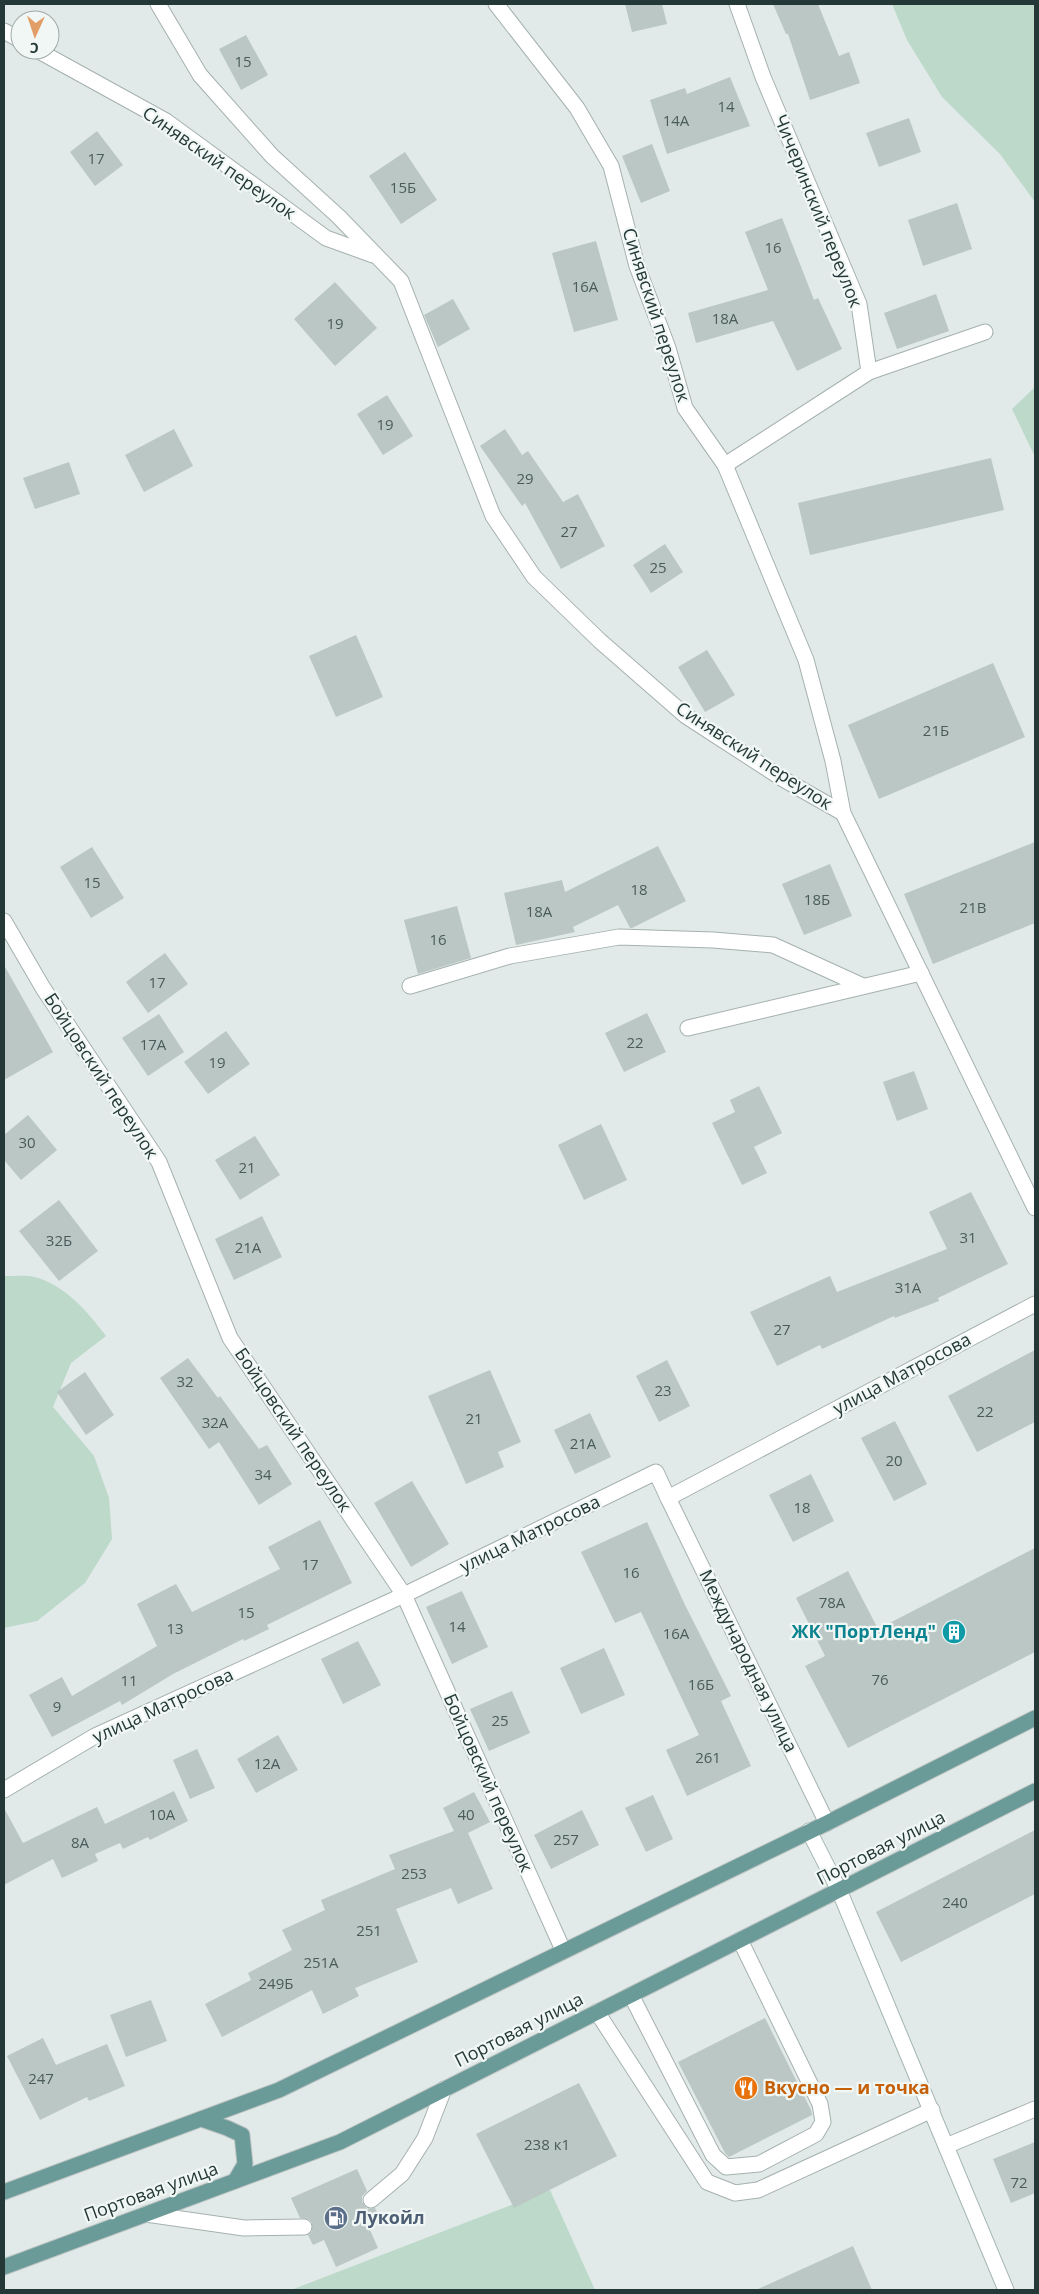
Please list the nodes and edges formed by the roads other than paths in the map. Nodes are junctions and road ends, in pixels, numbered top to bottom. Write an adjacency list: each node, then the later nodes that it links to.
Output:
1 (158, 4): 5 (street, Синявский переулок)
2 (496, 4): 8 (street, Синявский переулок)
3 (737, 4): 7 (street, Чичеринский переулок)
4 (54, 60): 5 (street, Синявский переулок)
5 (377, 256): 9 (street, Синявский переулок)
6 (985, 332): 7 (street)
7 (869, 372): 8 (street)
8 (725, 465): 9 (street, Синявский переулок)
9 (842, 813): 11 (street, Синявский переулок)
10 (4, 921): 18 (street, Бойцовский переулок)
11 (921, 973): 13 (street); 15 (street, Синявский переулок)
12 (410, 986): 13 (street)
13 (863, 986): 14 (street)
14 (688, 1028)
15 (1035, 1208)
16 (1035, 1304): 17 (street, улица Матросова)
17 (668, 1498): 18 (street, улица Матросова); 22 (street, Международная улица)
18 (404, 1595): 20 (street, улица Матросова); 26 (street, Бойцовский переулок)
19 (1035, 1718): 22 (main road)
20 (4, 1790)
21 (1035, 1791): 24 (main road, Портовая улица)
22 (827, 1823): 23 (main road)
23 (809, 1831): 24 (street); 26 (main road)
24 (839, 1890): 25 (main road, Портовая улица); 31 (street)
25 (740, 1940): 27 (main road, Портовая улица); 27 (street)
26 (563, 1950): 32 (main road)
27 (631, 1995): 28 (main road, Портовая улица)
28 (597, 2012): 29 (main road, Портовая улица); 31 (street)
29 (444, 2089): 34 (main road, Портовая улица); 36 (street)
30 (1035, 2109): 33 (street)
31 (932, 2110): 33 (street)
32 (201, 2119): 34 (main road); 35 (main road)
33 (946, 2146): 40 (street)
34 (235, 2181): 37 (main road, Портовая улица)
35 (4, 2192)
36 (371, 2200)
37 (146, 2214): 38 (street); 39 (main road, Портовая улица)
38 (304, 2227)
39 (4, 2267)
40 (1006, 2290)

